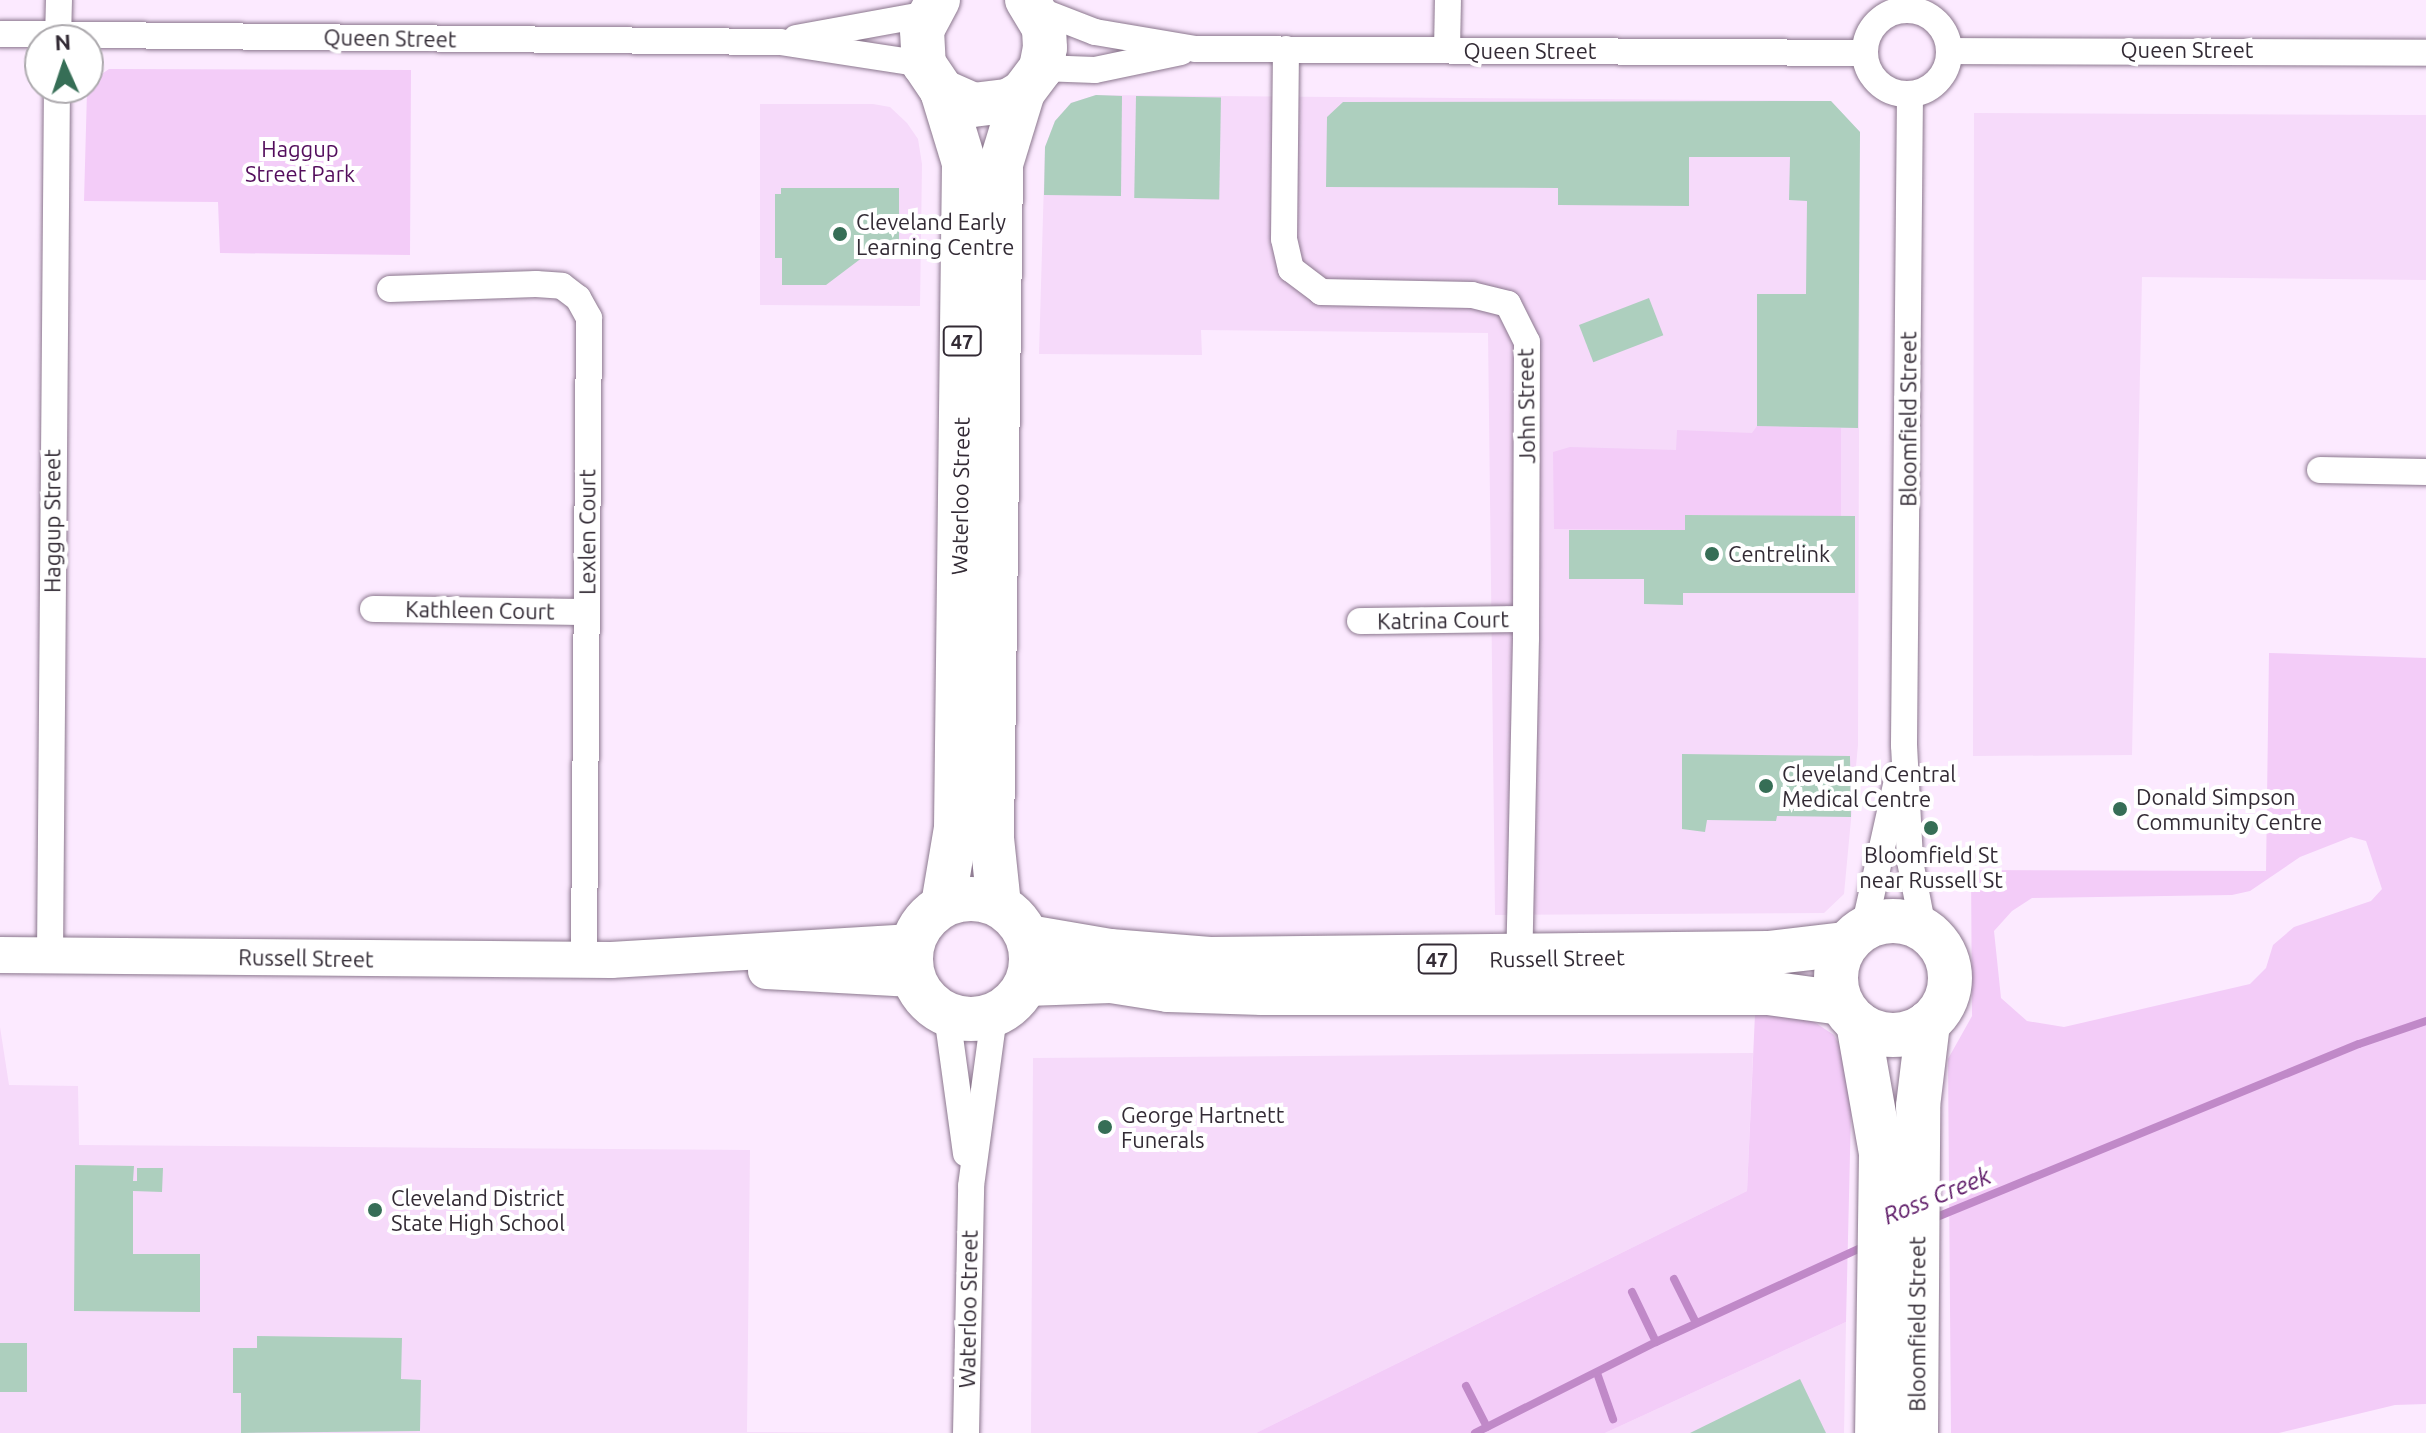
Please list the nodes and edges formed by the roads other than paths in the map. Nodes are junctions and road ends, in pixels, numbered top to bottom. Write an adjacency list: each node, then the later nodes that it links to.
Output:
1 (59, 0): 6 (street)
2 (1448, 0): 13 (street)
3 (1031, 5): 11 (street, Queen Street); 18 (highway, 47)
4 (1910, 5): 14 (street); 15 (street)
5 (933, 7): 10 (street, Queen Street); 17 (highway, 47)
6 (58, 24)
7 (0, 34): 8 (street, Queen Street)
8 (24, 35)
9 (104, 37): 10 (street, Queen Street)
10 (780, 42): 17 (street, Queen Street)
11 (1196, 49): 12 (street, Queen Street); 18 (street, Queen Street)
12 (1286, 49): 13 (street, Queen Street); 26 (street, John Street)
13 (1447, 50): 15 (street, Queen Street)
14 (1949, 51): 16 (street, Queen Street); 19 (street)
15 (1864, 53): 19 (street)
16 (2426, 53)
17 (933, 78): 18 (highway); 29 (highway, Waterloo Street / 47)
18 (1032, 80): 30 (highway, Waterloo Street / 47)
19 (1910, 94): 28 (street, Bloomfield Street)
20 (57, 104): 34 (street, Haggup Street)
21 (390, 289): 25 (street, Lexlen Court)
22 (2320, 470): 23 (street)
23 (2426, 472)
24 (373, 609): 25 (street, Kathleen Court)
25 (586, 612): 36 (street, Lexlen Court)
26 (1526, 619): 27 (street, Katrina Court); 35 (street, John Street)
27 (1360, 621)
28 (1904, 745): 31 (street, Bloomfield Street); 32 (street, Bloomfield Street)
29 (943, 905): 30 (highway, 47); 37 (highway)
30 (1014, 921): 35 (highway, Russell Street / 47); 38 (highway, 47)
31 (1923, 928): 32 (highway, 47); 42 (highway)
32 (1855, 936): 35 (highway, Russell Street / 47); 39 (highway)
33 (0, 955): 34 (main road, Russell Street)
34 (50, 955): 36 (main road, Russell Street)
35 (1519, 959)
36 (598, 960): 37 (main road, Russell Street)
37 (912, 960): 40 (highway)
38 (1027, 984): 39 (highway, Russell Street / 47); 41 (highway)
39 (1850, 1013): 42 (highway, 47); 44 (highway, Bloomfield Street)
40 (947, 1015): 41 (highway); 43 (street, Waterloo Street)
41 (994, 1016): 43 (street, Waterloo Street)
42 (1928, 1023): 44 (highway, Bloomfield Street)
43 (971, 1186): 45 (street, Waterloo Street)
44 (1899, 1192): 46 (highway, Bloomfield Street); 47 (highway, Bloomfield Street)
45 (966, 1433)
46 (1877, 1433)
47 (1916, 1433)

